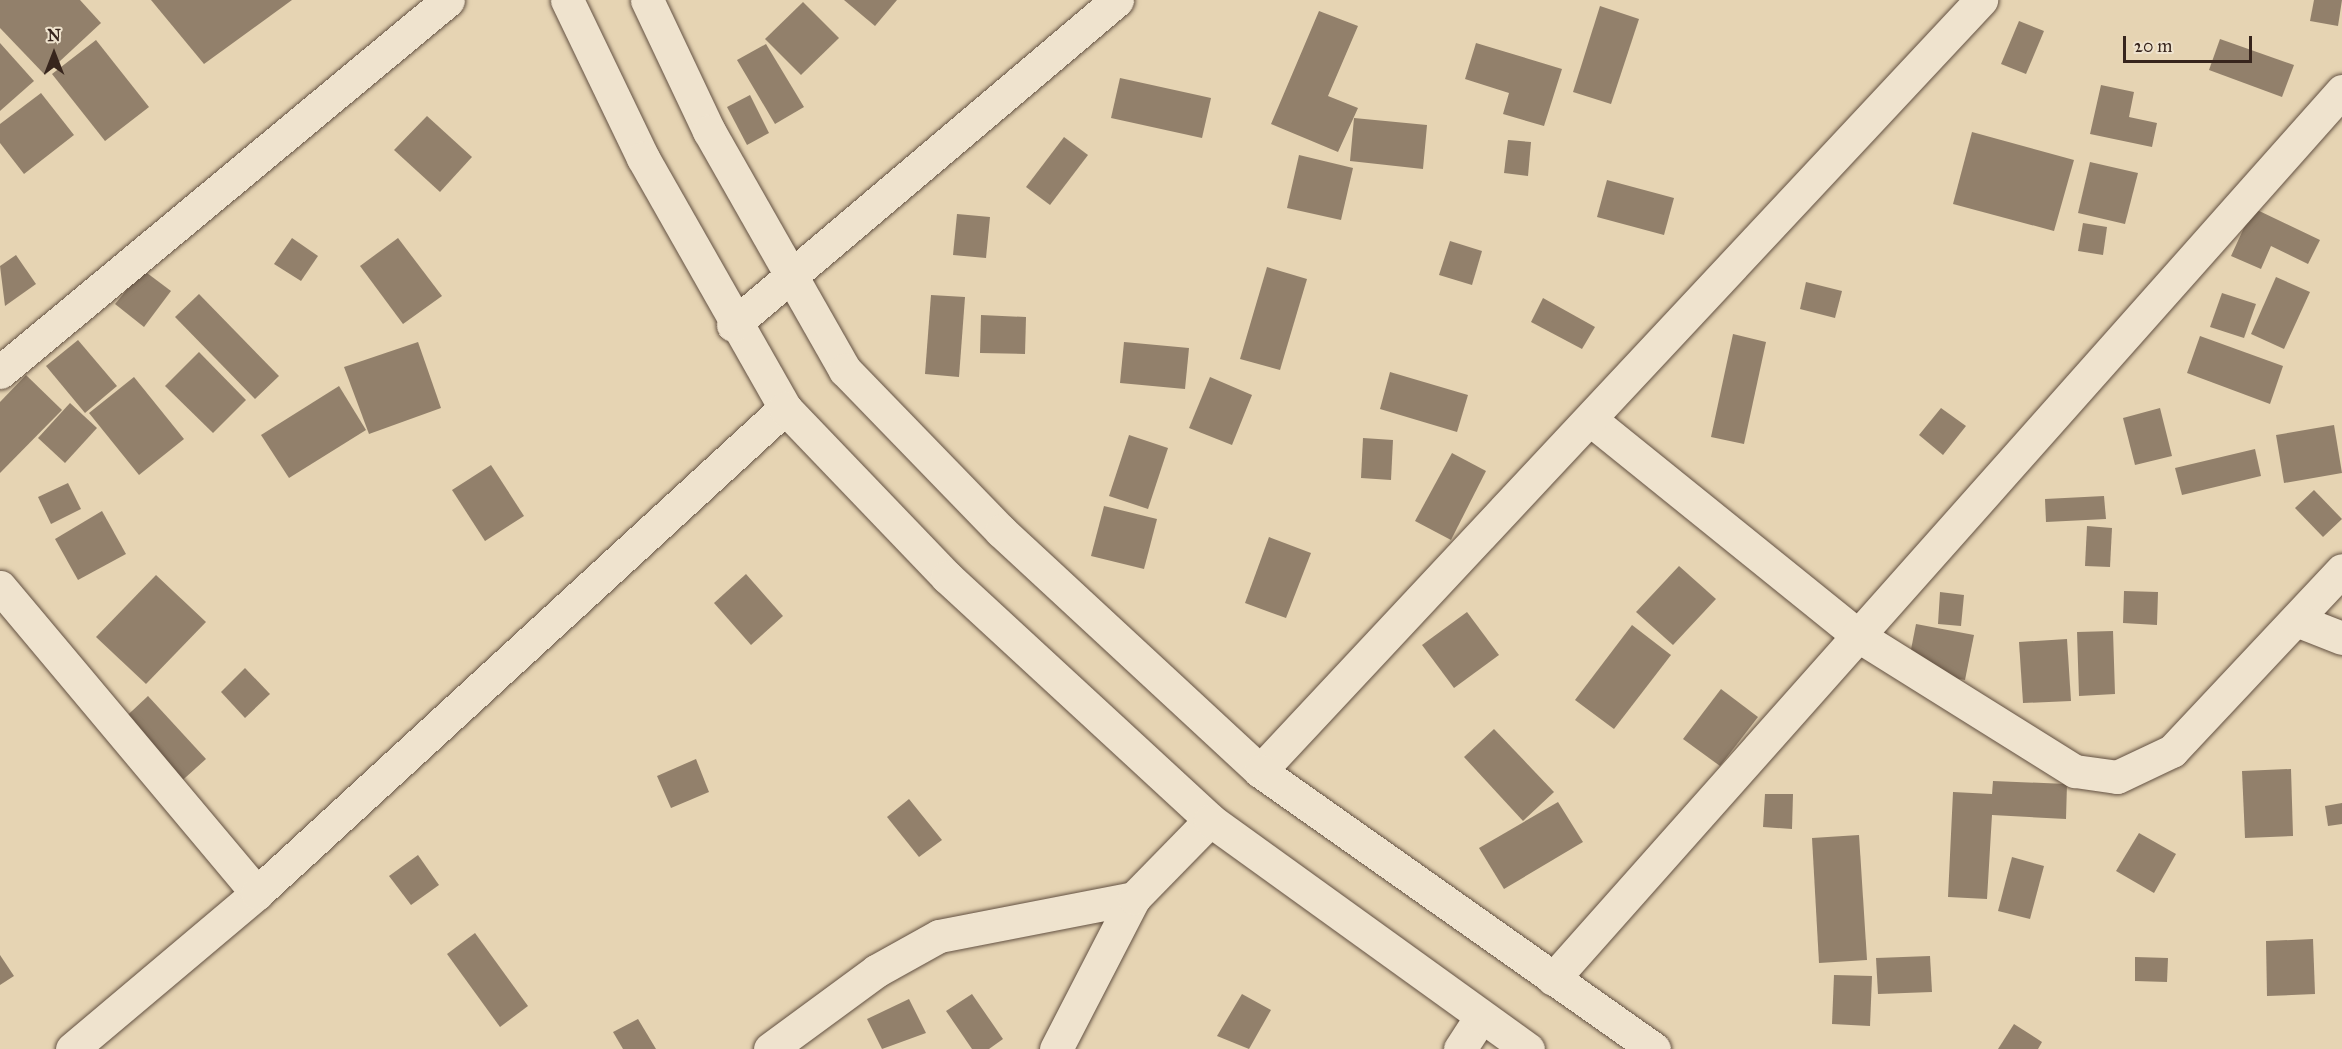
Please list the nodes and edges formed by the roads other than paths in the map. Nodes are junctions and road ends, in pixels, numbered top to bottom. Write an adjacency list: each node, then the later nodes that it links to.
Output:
1 (448, 0): 9 (street)
2 (567, 0): 8 (street)
3 (647, 0): 7 (street)
4 (1117, 0): 7 (street)
5 (1981, 0): 11 (street)
6 (2342, 91): 15 (street)
7 (788, 276): 8 (street); 17 (street)
8 (733, 325): 10 (street)
9 (0, 372)
10 (785, 408): 18 (street); 19 (street)
11 (1591, 420): 15 (street); 17 (street)
12 (2342, 570): 14 (street)
13 (0, 587): 19 (street)
14 (2295, 620): 15 (street); 16 (street)
15 (1857, 635): 21 (street)
16 (2342, 638)
17 (1260, 771): 21 (street)
18 (1210, 820): 20 (street); 22 (street)
19 (257, 892): 23 (street)
20 (1134, 898): 24 (street); 25 (street)
21 (1553, 978): 28 (street)
22 (1481, 1017): 26 (street); 27 (street)
23 (72, 1049)
24 (770, 1049)
25 (1056, 1049)
26 (1460, 1049)
27 (1528, 1049)
28 (1654, 1049)

